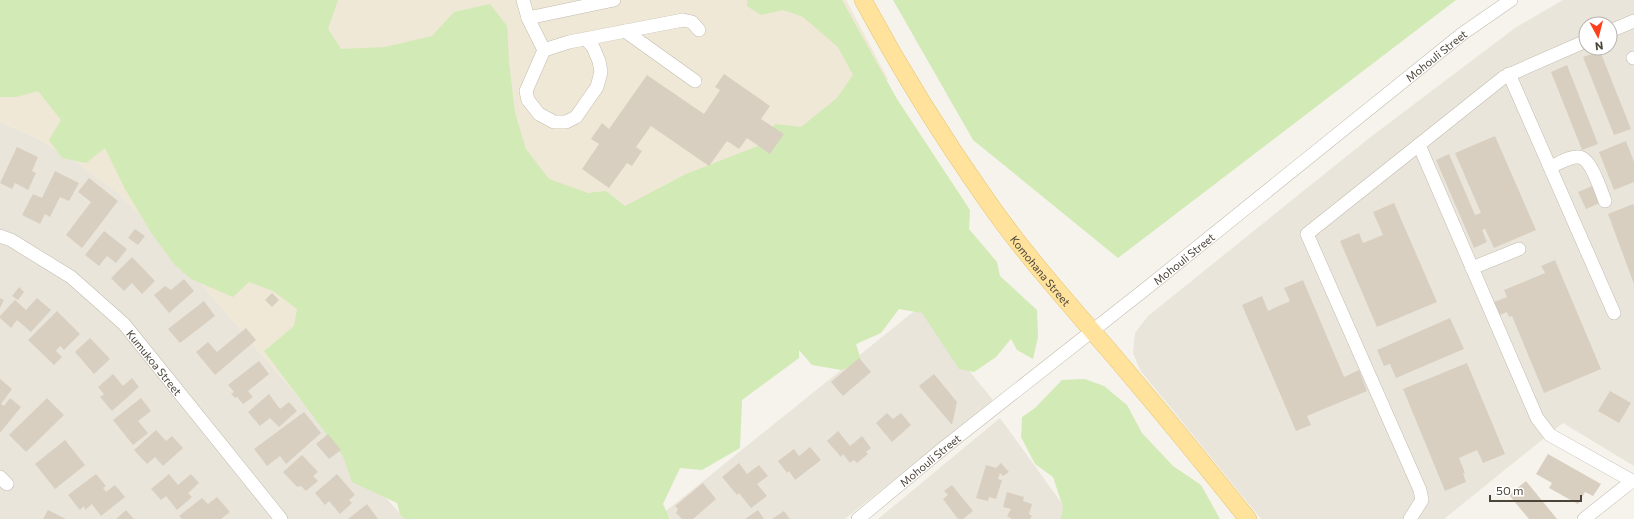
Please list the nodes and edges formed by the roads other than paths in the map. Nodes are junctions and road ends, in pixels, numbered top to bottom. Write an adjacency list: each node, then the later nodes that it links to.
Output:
1 (523, 0): 5 (street)
2 (614, 0): 5 (street)
3 (863, 0): 22 (main road, Komohana Street)
4 (1511, 0): 22 (street, Mohouli Street)
5 (528, 18): 12 (street)
6 (1634, 21): 7 (street)
7 (1618, 28)
8 (699, 30): 9 (street)
9 (625, 31): 10 (street); 14 (street)
10 (586, 39): 12 (street); 12 (street)
11 (1578, 44): 13 (street)
12 (544, 50)
13 (1509, 74): 15 (street); 16 (street)
14 (695, 81)
15 (1419, 144): 20 (street); 27 (street)
16 (1550, 167): 17 (street); 21 (street)
17 (1605, 201)
18 (0, 236): 24 (street, Kumukoa Street)
19 (1519, 249): 20 (street)
20 (1472, 268): 23 (street)
21 (1614, 313)
22 (1092, 332): 25 (street, Mohouli Street); 26 (main road, Komohana Street)
23 (1633, 481): 28 (street)
24 (281, 519)
25 (858, 519)
26 (1248, 519)
27 (1410, 519)
28 (1584, 519)

